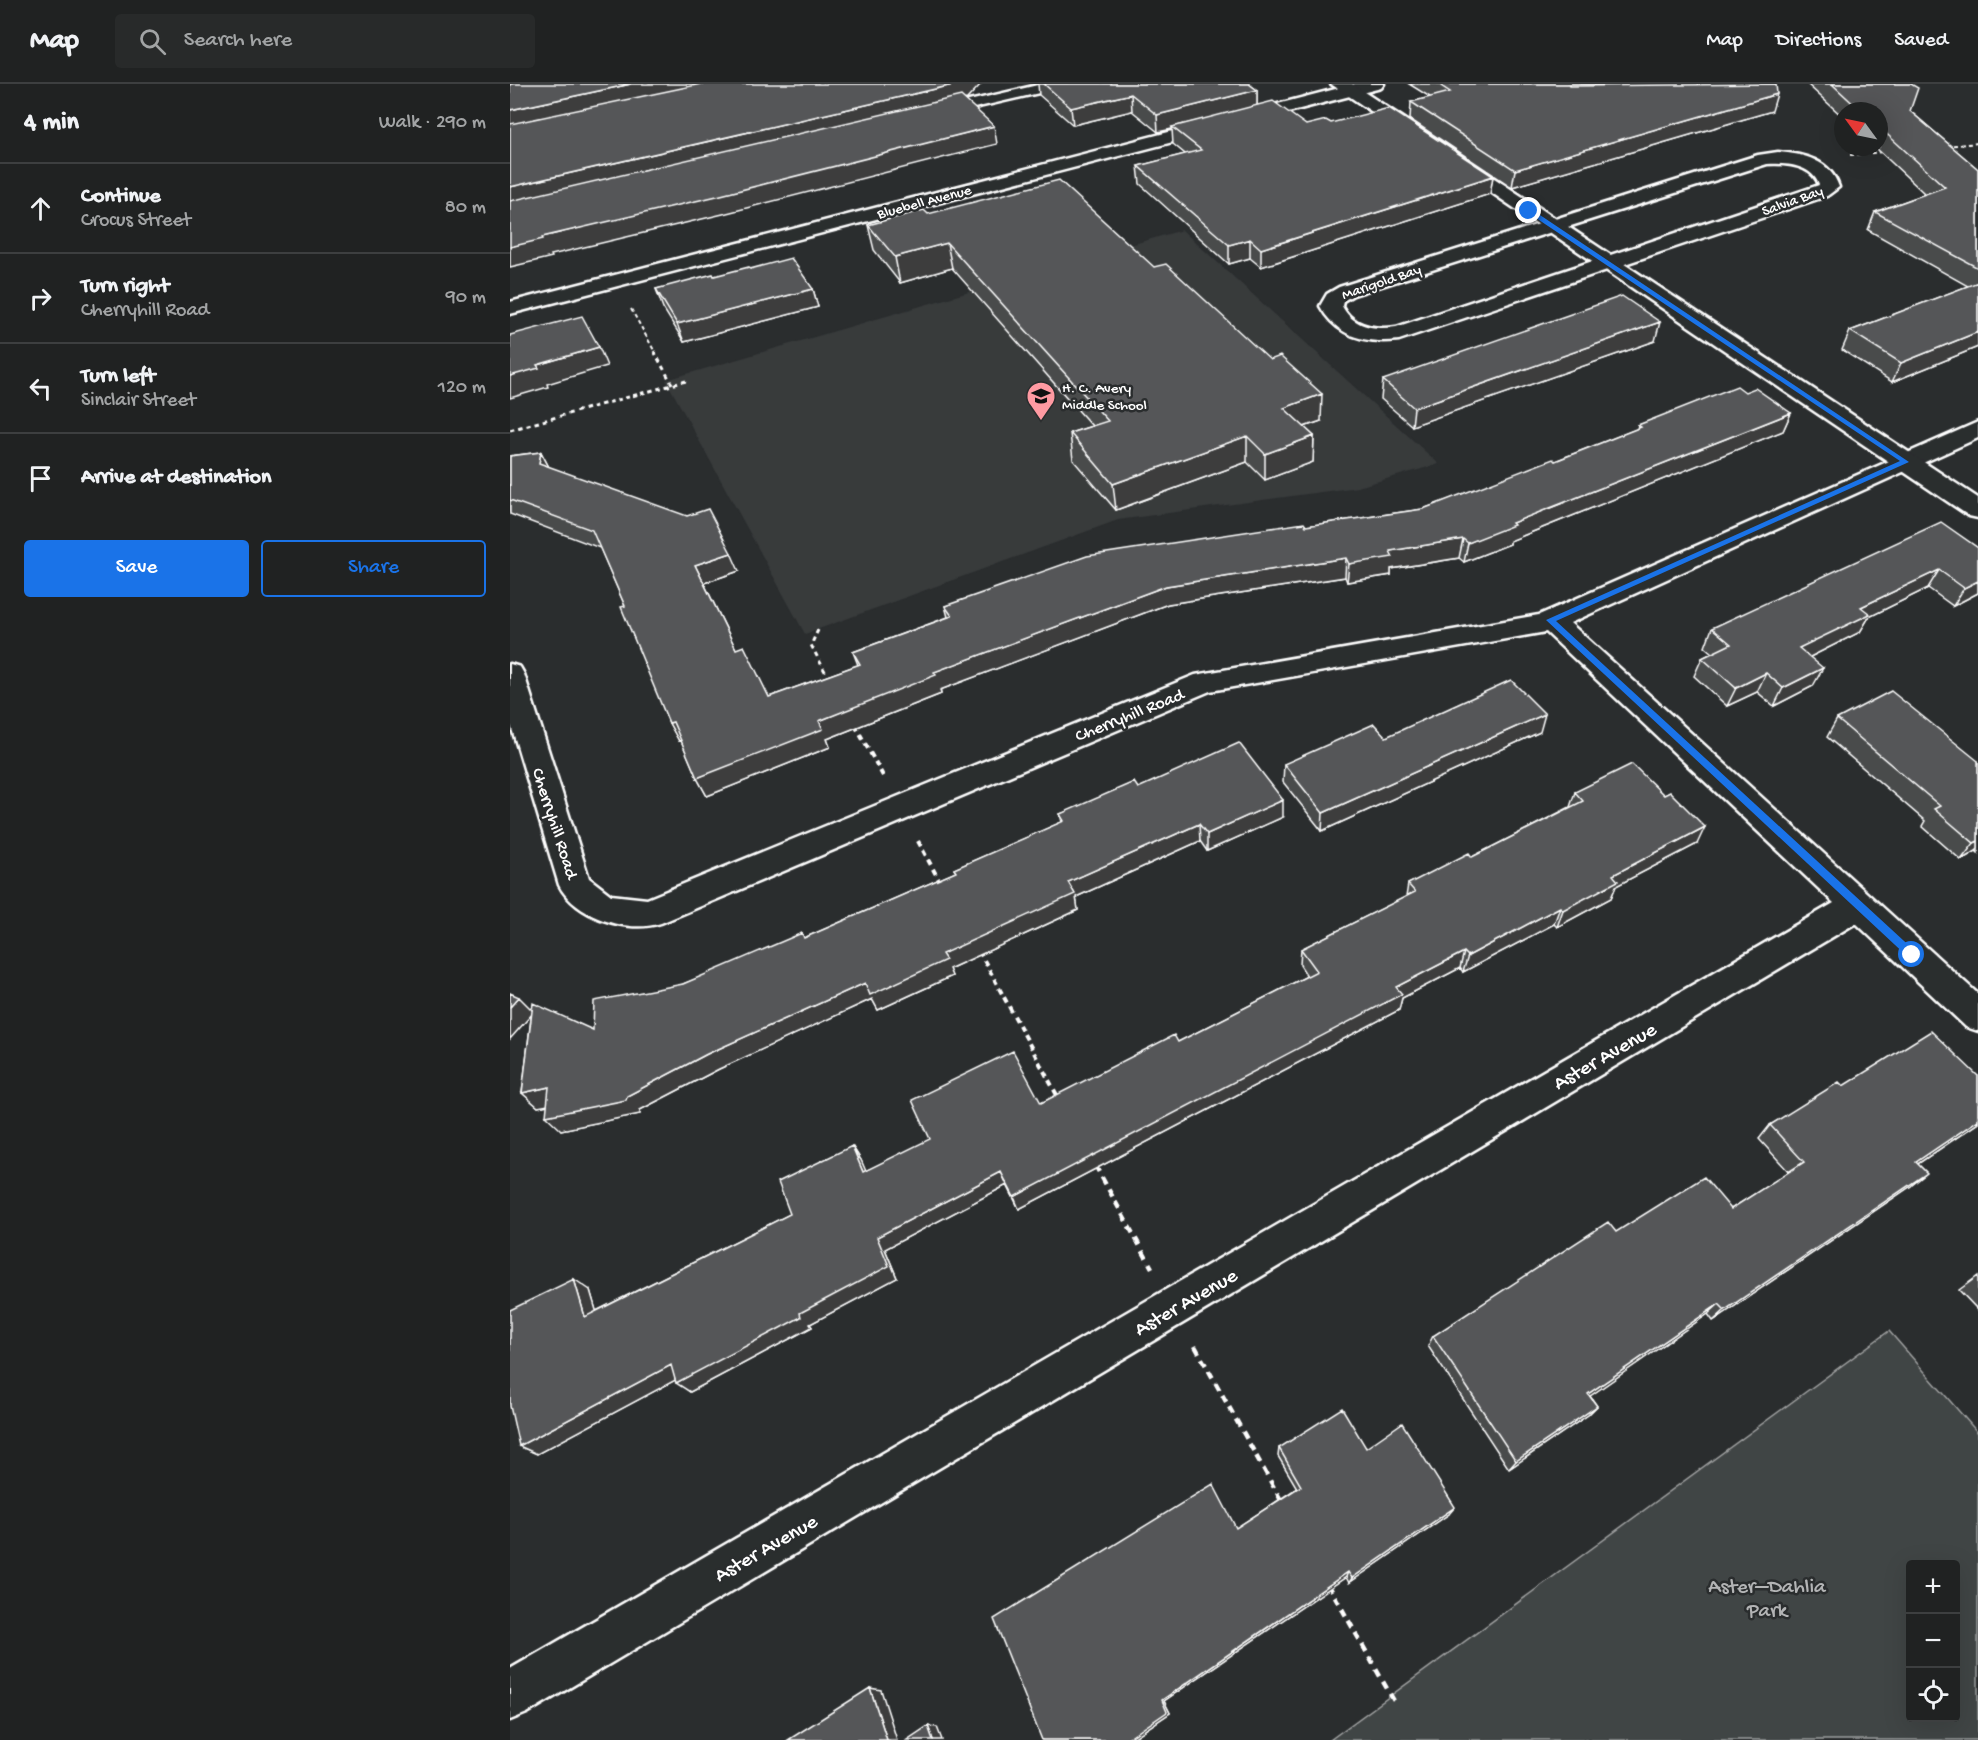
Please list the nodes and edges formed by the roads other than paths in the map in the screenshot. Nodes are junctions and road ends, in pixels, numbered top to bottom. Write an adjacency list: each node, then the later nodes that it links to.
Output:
1 (1060, 84): 4 (lane)
2 (1375, 84): 3 (street, Bluebell Avenue)
3 (1342, 90): 5 (street); 7 (street, Bluebell Avenue)
4 (922, 117)
5 (1552, 225): 6 (street); 6 (street, Salvia Bay); 6 (street, Marigold Bay)
6 (1607, 262): 9 (street)
7 (510, 309)
8 (1978, 429): 9 (street, Cherryhill Road)
9 (1905, 462): 10 (street); 11 (street, Cherryhill Road)
10 (1978, 510)
11 (1550, 620): 12 (street, Cherryhill Road); 13 (street)
12 (510, 674)
13 (1859, 905): 14 (street); 15 (street, Aster Avenue)
14 (1978, 1016)
15 (510, 1696)

